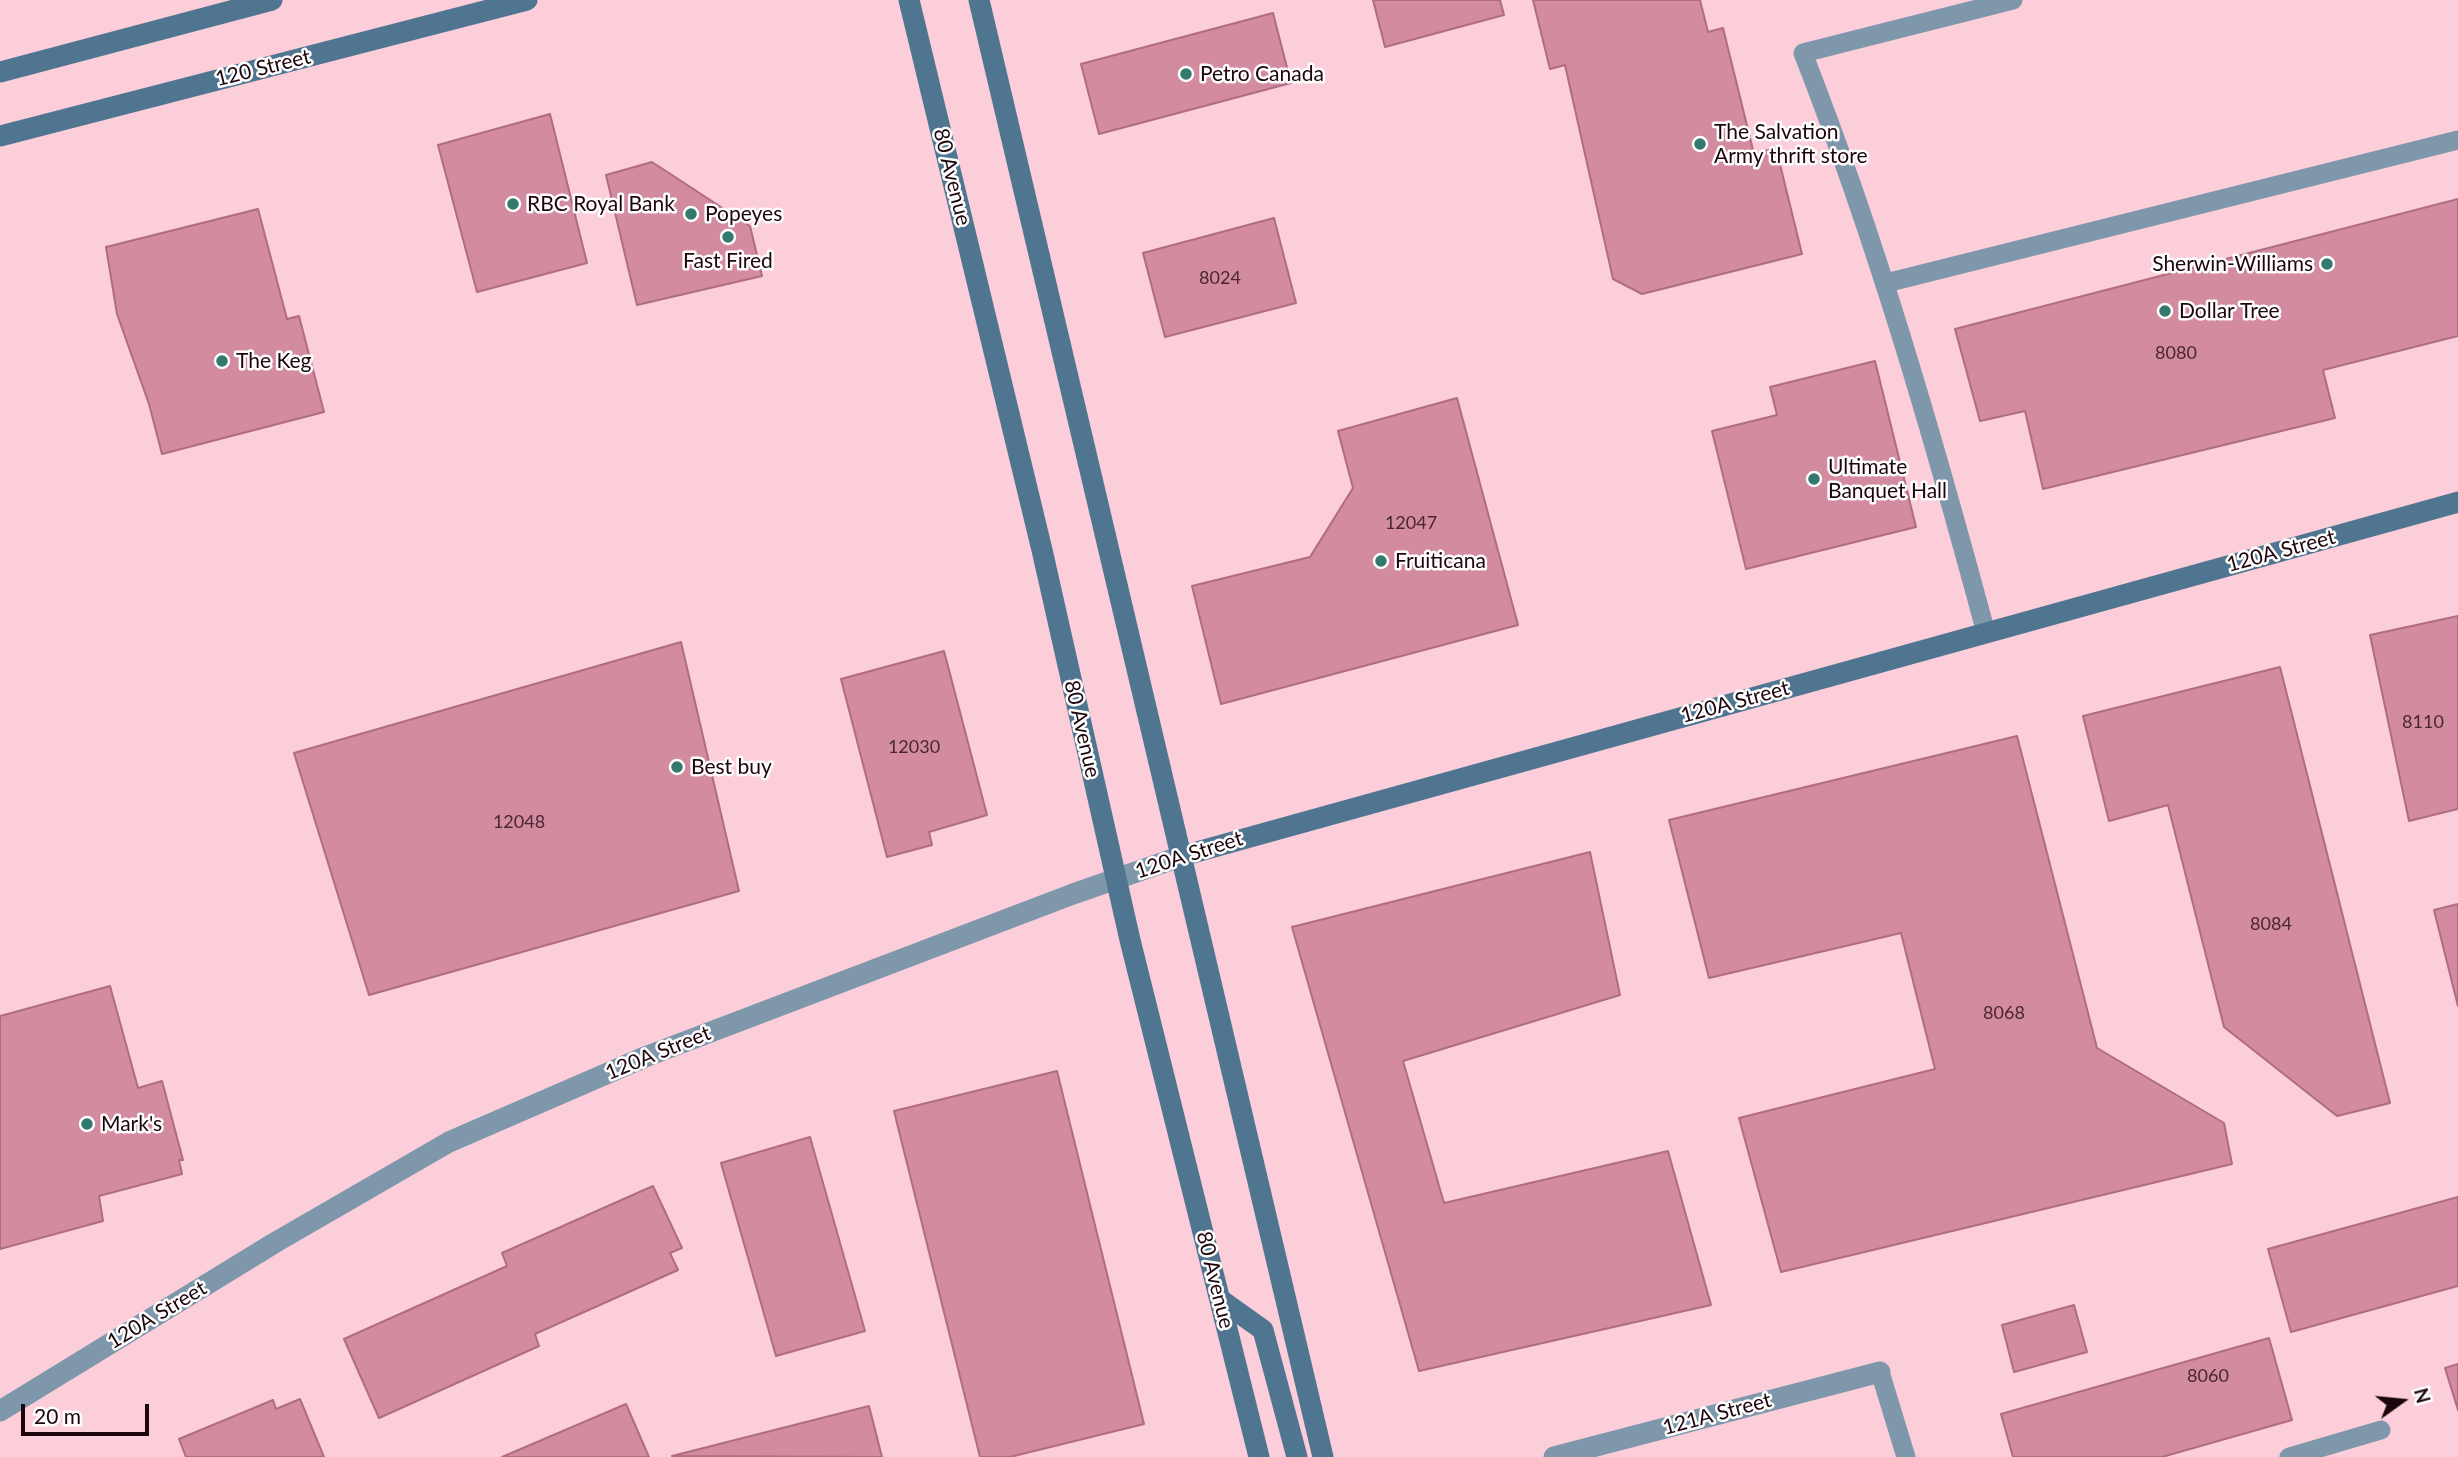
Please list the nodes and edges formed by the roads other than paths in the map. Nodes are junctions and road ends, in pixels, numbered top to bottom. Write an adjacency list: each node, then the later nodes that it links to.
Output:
1 (272, 0): 6 (main road)
2 (527, 0): 7 (main road, 120 Street)
3 (909, 0): 13 (main road, 80 Avenue)
4 (979, 0): 12 (main road)
5 (2013, 0): 9 (lane)
6 (0, 72)
7 (0, 136)
8 (2458, 140): 9 (lane)
9 (1886, 283): 11 (lane)
10 (2458, 502): 11 (main road, 120A Street)
11 (1986, 633): 12 (main road, 120A Street)
12 (1182, 856): 13 (street, 120A Street); 20 (main road)
13 (1116, 879): 14 (main road, 80 Avenue); 16 (street, 120A Street)
14 (1221, 1300): 18 (main road, 80 Avenue); 19 (main road)
15 (1880, 1372): 21 (street, 121A Street); 22 (lane)
16 (0, 1411)
17 (2381, 1430): 23 (lane)
18 (1259, 1457)
19 (1297, 1457)
20 (1323, 1457)
21 (1555, 1457)
22 (1906, 1457)
23 (2289, 1457)

